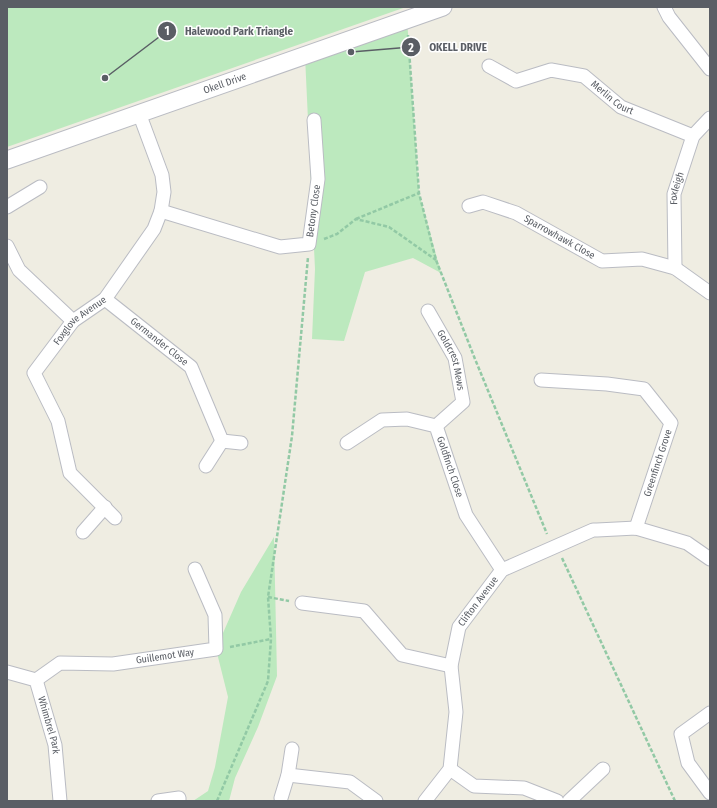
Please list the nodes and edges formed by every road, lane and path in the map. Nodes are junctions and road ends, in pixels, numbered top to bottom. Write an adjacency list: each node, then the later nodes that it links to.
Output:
1 (443, 7): 3 (street, Okell Drive)
2 (664, 7): 5 (street)
3 (407, 19): 6 (street, Okell Drive); 12 (path)
4 (489, 66): 9 (street, Merlin Court)
5 (710, 69)
6 (139, 113): 10 (street, Okell Drive); 15 (street, Foxglove Avenue)
7 (710, 118): 9 (street, Foxleigh)
8 (314, 120): 17 (street, Betony Close)
9 (693, 136): 20 (street, Foxleigh)
10 (7, 160)
11 (40, 187): 14 (street)
12 (419, 193): 16 (path); 19 (path)
13 (469, 206): 20 (street, Sparrowhawk Close)
14 (7, 207)
15 (161, 211): 17 (street, Betony Close); 22 (street, Foxglove Avenue)
16 (356, 219): 17 (path); 19 (path)
17 (309, 244): 39 (path)
18 (7, 246): 24 (street)
19 (436, 260): 35 (path)
20 (675, 268): 21 (street)
21 (710, 293)
22 (106, 299): 24 (street, Foxglove Avenue); 27 (street, Germander Close)
23 (428, 310): 26 (street, Goldcrest Mews)
24 (73, 321): 31 (street, Foxglove Avenue)
25 (541, 380): 33 (street, Greenfinch Grove)
26 (436, 426): 28 (street, Goldfinch Close); 38 (street, Goldfinch Close)
27 (222, 441): 29 (street); 30 (street)
28 (347, 442)
29 (241, 443)
30 (206, 466)
31 (104, 507): 32 (street, Foxglove Avenue); 34 (street)
32 (115, 518)
33 (636, 528): 35 (street, Clifton Avenue); 36 (street, Clifton Avenue)
34 (83, 532)
35 (555, 547): 38 (street, Clifton Avenue); 61 (path)
36 (710, 559)
37 (195, 569): 42 (street)
38 (502, 570): 43 (street, Clifton Avenue)
39 (268, 597): 40 (path); 41 (path)
40 (302, 603): 43 (street)
41 (271, 639): 42 (path); 56 (path)
42 (216, 650): 45 (street, Guillemot Way)
43 (451, 666): 48 (street, Clifton Avenue)
44 (7, 672): 45 (street)
45 (36, 680): 53 (street, Whimbrel Park)
46 (710, 713): 51 (street)
47 (292, 750): 50 (street)
48 (450, 769): 58 (street); 59 (street)
49 (603, 769): 60 (street)
50 (288, 775): 52 (street); 57 (street)
51 (710, 793)
52 (281, 798)
53 (60, 801)
54 (158, 801): 55 (street)
55 (179, 801)
56 (217, 801)
57 (376, 801)
58 (425, 801)
59 (557, 801)
60 (568, 801)
61 (675, 801)

